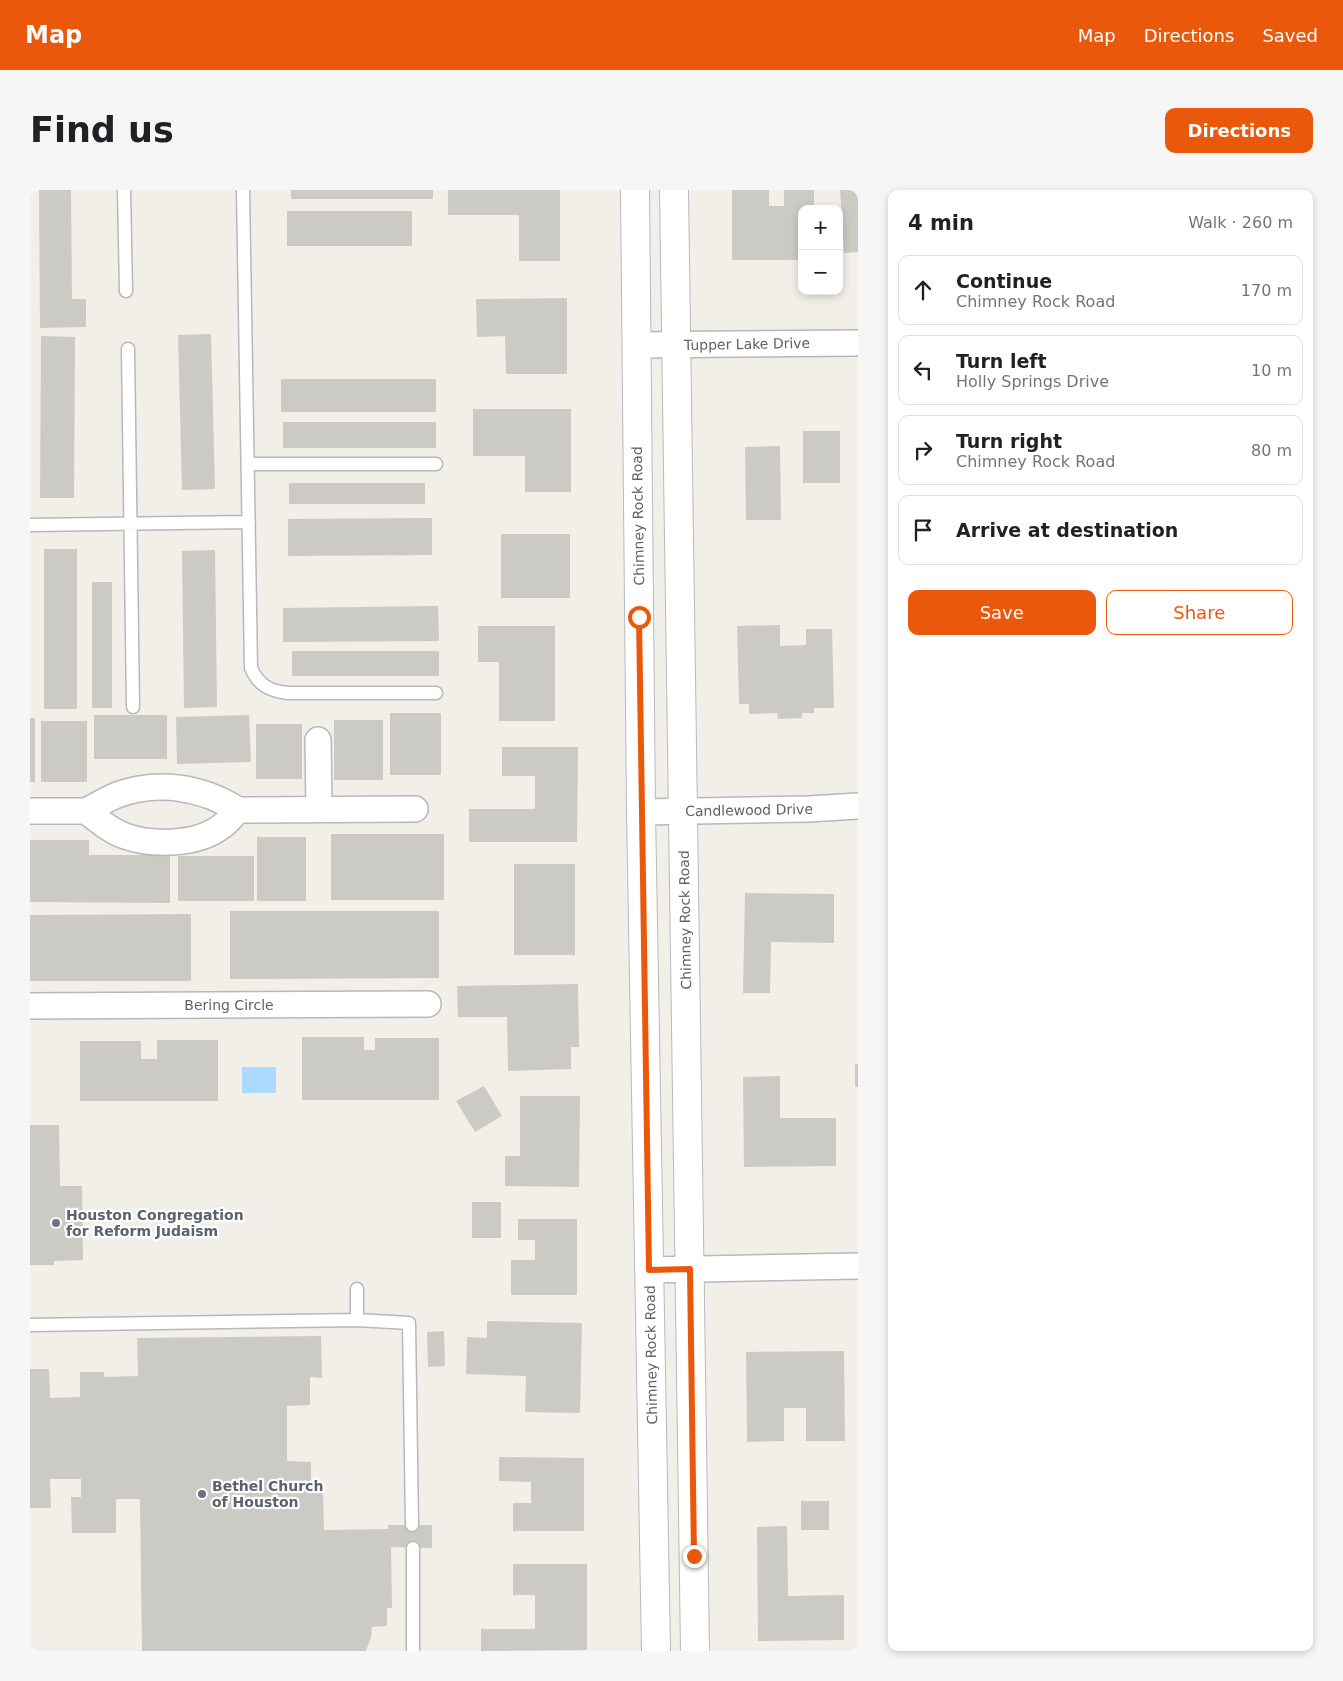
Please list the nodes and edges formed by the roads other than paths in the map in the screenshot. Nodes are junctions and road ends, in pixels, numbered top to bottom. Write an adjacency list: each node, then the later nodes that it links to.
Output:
1 (124, 190): 5 (lane)
2 (243, 190): 10 (lane)
3 (635, 190): 7 (main road, Chimney Rock Road)
4 (674, 190): 8 (main road, Chimney Rock Road)
5 (126, 292)
6 (858, 343): 8 (street, Tupper Lake Drive)
7 (636, 345): 8 (street, Tupper Lake Drive); 25 (main road, Chimney Rock Road)
8 (676, 345): 24 (main road, Chimney Rock Road)
9 (128, 349): 13 (lane)
10 (248, 464): 11 (lane); 12 (lane)
11 (436, 464)
12 (249, 522): 13 (lane); 15 (lane)
13 (130, 523): 14 (lane); 16 (lane)
14 (30, 525)
15 (436, 692)
16 (133, 707)
17 (318, 740): 19 (street)
18 (858, 806): 24 (street, Candlewood Drive)
19 (319, 809): 20 (street); 21 (street)
20 (415, 809)
21 (238, 810): 23 (street); 23 (street)
22 (30, 811): 23 (street)
23 (86, 811)
24 (683, 811): 25 (street, Candlewood Drive); 29 (main road, Chimney Rock Road)
25 (641, 812): 30 (main road, Chimney Rock Road)
26 (428, 1004): 27 (street, Bering Circle)
27 (30, 1006)
28 (858, 1266): 29 (street)
29 (690, 1269): 30 (street); 38 (main road, Chimney Rock Road)
30 (649, 1270): 37 (main road, Chimney Rock Road)
31 (357, 1289): 32 (lane)
32 (357, 1320): 33 (lane); 34 (lane)
33 (30, 1325)
34 (412, 1525)
35 (413, 1548): 36 (lane)
36 (413, 1651)
37 (656, 1651)
38 (695, 1651)

